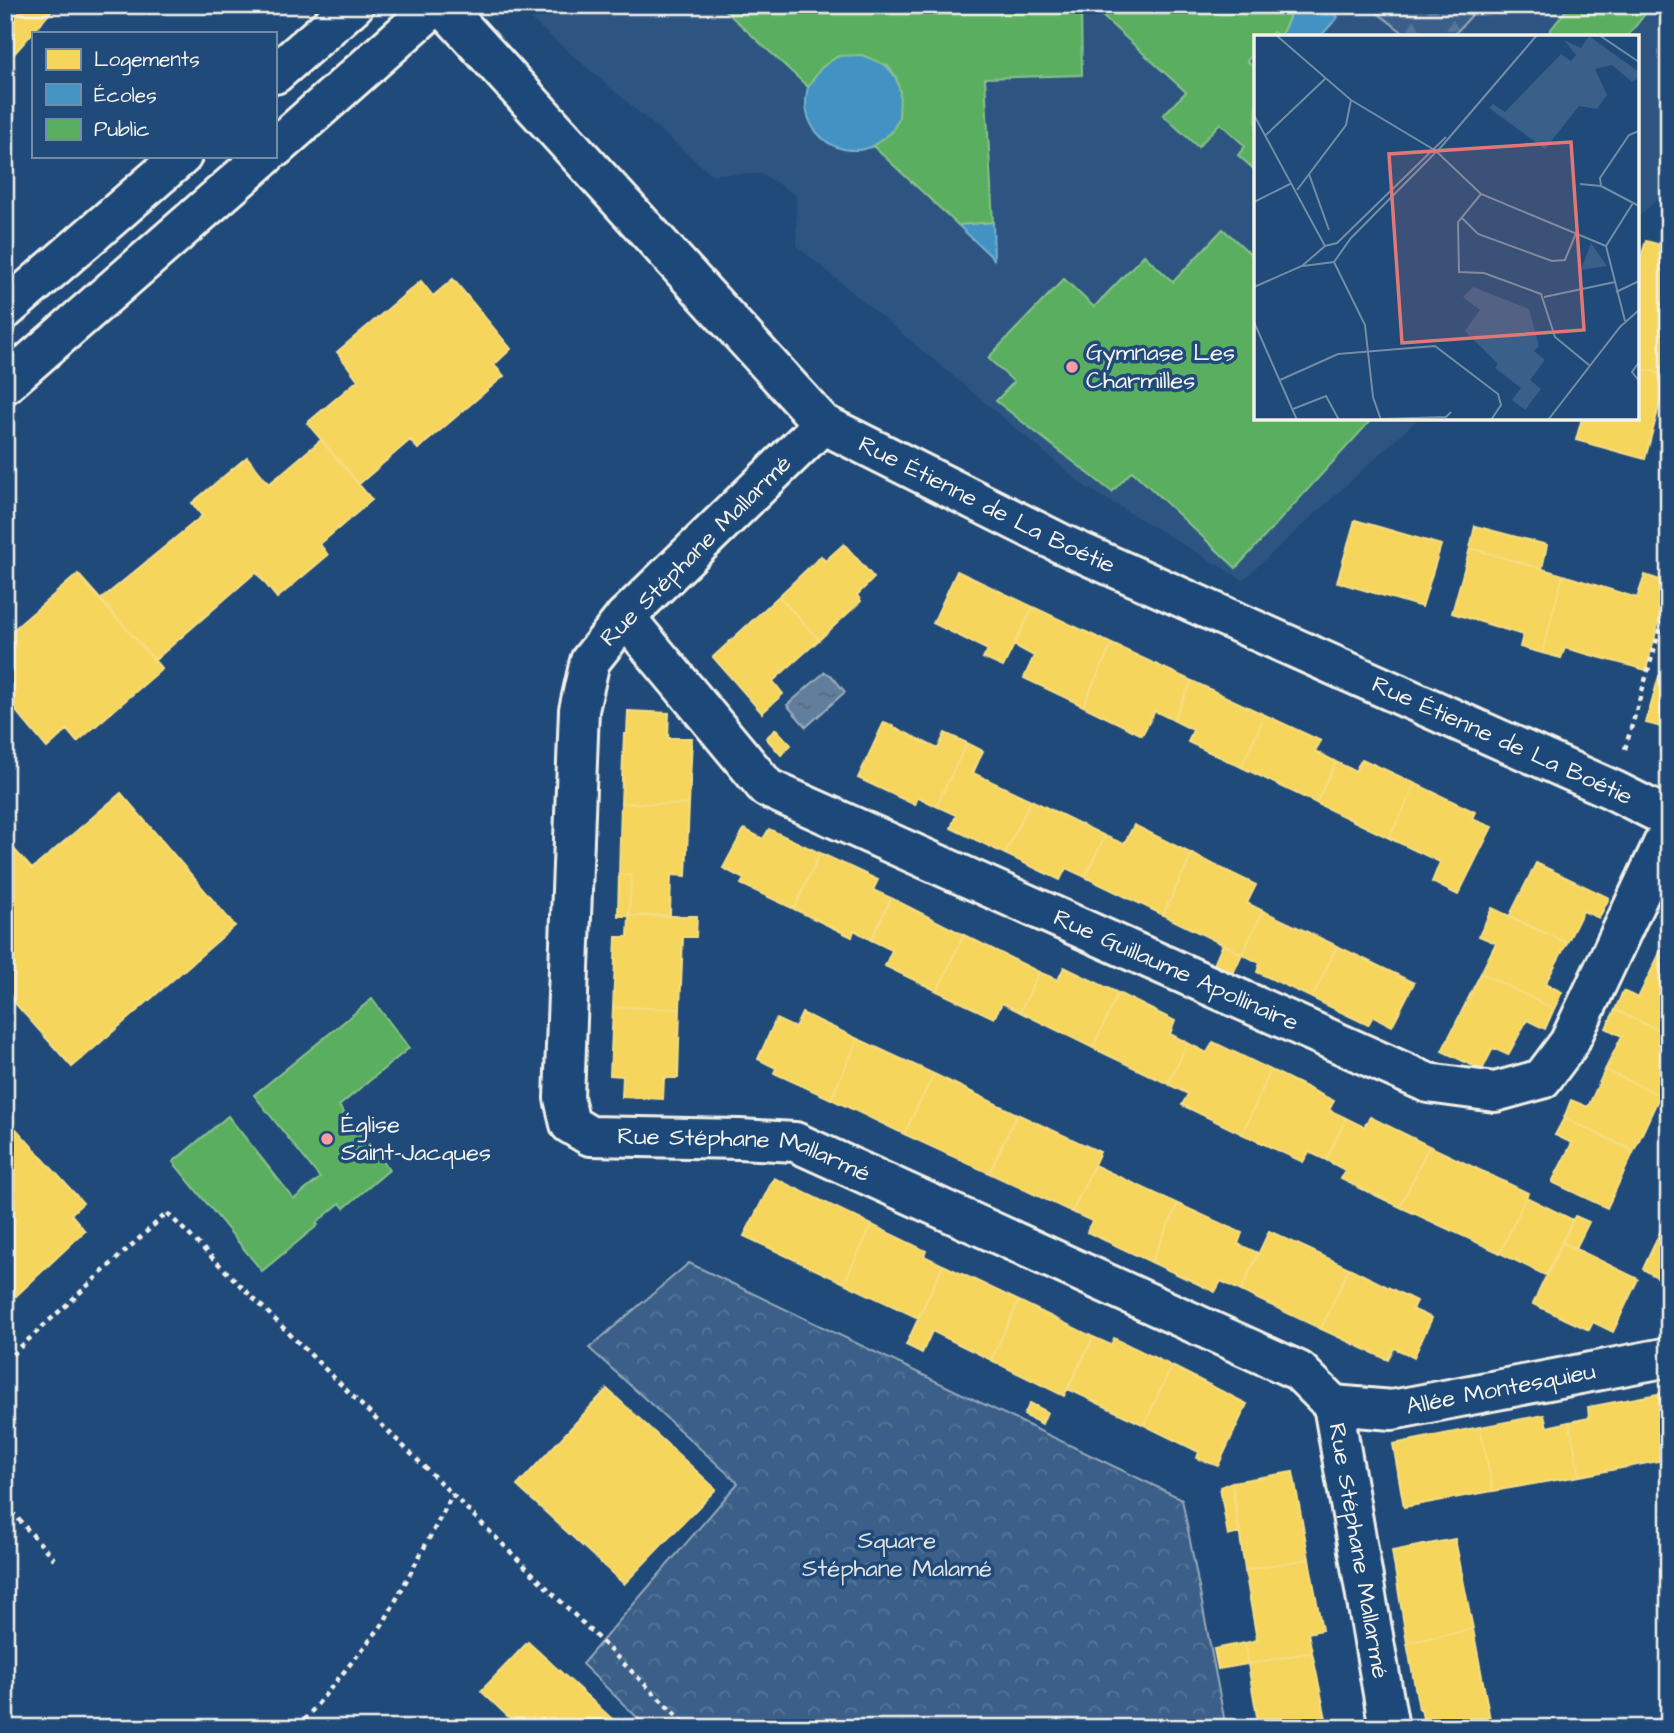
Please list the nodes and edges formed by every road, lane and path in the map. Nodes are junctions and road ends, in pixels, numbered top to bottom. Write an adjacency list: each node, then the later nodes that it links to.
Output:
1 (354, 5): 4 (street)
2 (436, 5): 5 (street)
3 (442, 5): 10 (street, Rue Étienne de La Boétie)
4 (276, 73)
5 (276, 147)
6 (179, 158): 8 (street)
7 (263, 158): 9 (street)
8 (5, 310)
9 (5, 384)
10 (823, 424): 12 (street, Rue Stéphane Mallarmé); 13 (street, Rue Étienne de La Boétie)
11 (1669, 599): 13 (path)
12 (625, 617): 15 (street, Rue Guillaume Apollinaire); 18 (street, Rue Stéphane Mallarmé)
13 (1613, 790): 14 (street, Rue Étienne de La Boétie)
14 (1669, 818)
15 (1669, 831)
16 (1669, 1357): 18 (street, Allée Montesquieu)
17 (5, 1361): 19 (path)
18 (1332, 1405): 24 (street, Rue Stéphane Mallarmé)
19 (453, 1494): 22 (path); 23 (path)
20 (5, 1504): 21 (path)
21 (54, 1559)
22 (298, 1728)
23 (689, 1728)
24 (1390, 1728)

